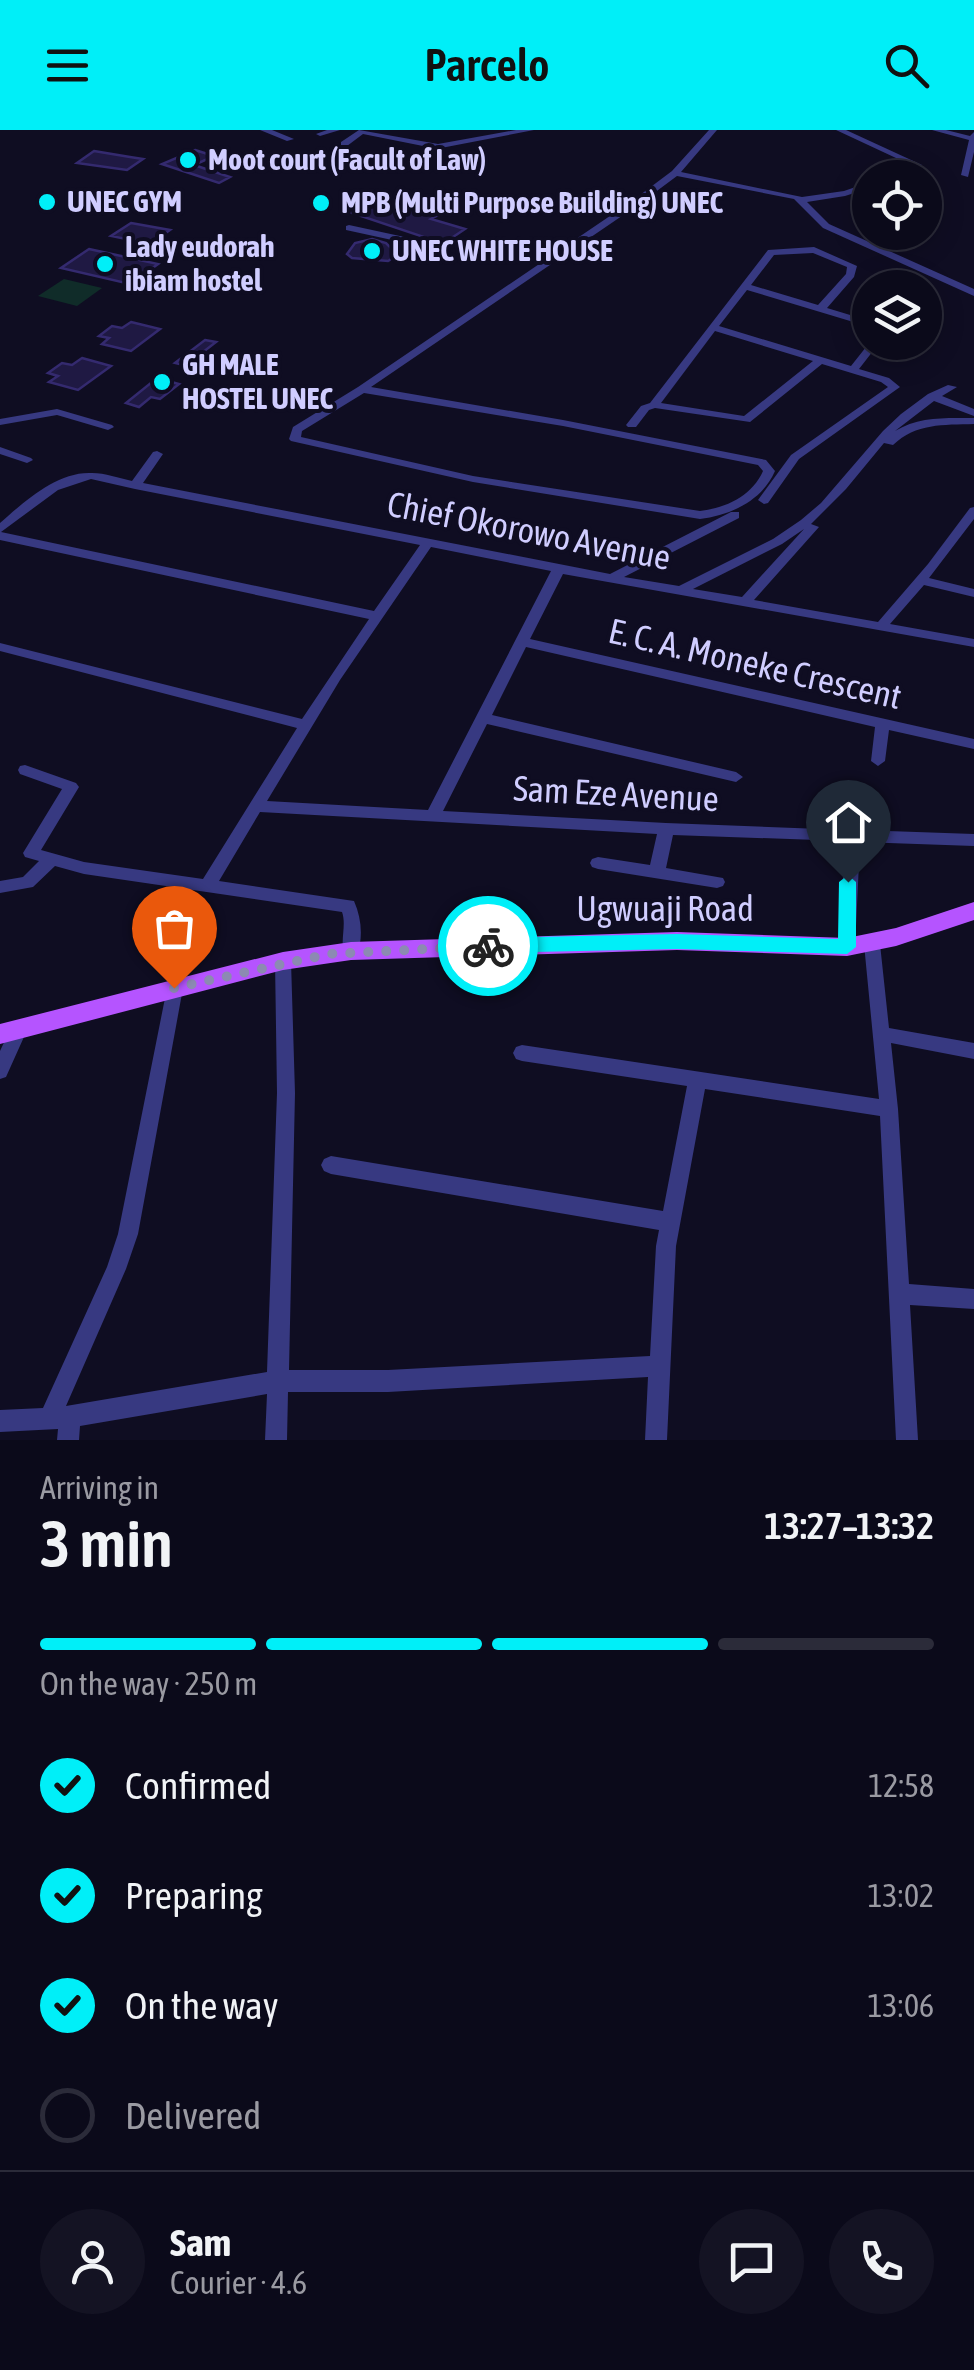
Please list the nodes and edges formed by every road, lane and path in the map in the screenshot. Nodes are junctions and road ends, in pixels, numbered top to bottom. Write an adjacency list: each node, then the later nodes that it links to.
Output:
1 (264, 130): 12 (street)
2 (336, 130): 9 (street)
3 (376, 130): 11 (street)
4 (530, 130): 15 (street)
5 (712, 130): 20 (street)
6 (840, 130): 18 (street)
7 (936, 130): 10 (street)
8 (363, 131): 11 (street); 13 (street)
9 (320, 134)
10 (974, 137): 21 (street)
11 (389, 138): 14 (street)
12 (290, 139)
13 (344, 144)
14 (420, 144): 15 (street); 16 (street); 17 (street)
15 (438, 146): 17 (street)
16 (403, 147)
17 (430, 159): 19 (street)
18 (907, 160)
19 (402, 171)
20 (674, 173): 23 (street); 35 (street)
21 (965, 175)
22 (852, 191): 23 (street)
23 (802, 200): 27 (street)
24 (349, 228): 25 (street)
25 (419, 252)
26 (746, 286): 28 (street); 28 (street); 30 (street)
27 (974, 293)
28 (821, 308): 29 (street)
29 (852, 318)
30 (715, 328): 31 (street); 37 (street)
31 (820, 360): 33 (street); 37 (street)
32 (861, 360): 33 (street)
33 (853, 370): 53 (street)
34 (952, 387): 36 (street)
35 (362, 389): 35 (street)
36 (932, 396): 38 (street); 50 (street)
37 (654, 405): 41 (street)
38 (974, 413)
39 (974, 421): 51 (street)
40 (0, 422): 42 (street)
41 (632, 425)
42 (108, 427)
43 (0, 450): 45 (street)
44 (157, 454): 46 (street)
45 (27, 460)
46 (136, 485): 48 (street, Chief Okorowo Avenue); 49 (street, Chief Okorowo Avenue)
47 (974, 510): 54 (street)
48 (0, 533): 58 (street)
49 (428, 543): 52 (street, Chief Okorowo Avenue); 58 (street)
50 (748, 553): 51 (street); 55 (street)
51 (775, 567): 57 (street)
52 (560, 570): 53 (street, Chief Okorowo Avenue); 60 (street)
53 (614, 577): 55 (street, Chief Okorowo Avenue)
54 (921, 580): 56 (street); 59 (street)
55 (682, 590): 57 (street, Chief Okorowo Avenue)
56 (974, 593)
57 (745, 602): 59 (street, Chief Okorowo Avenue)
58 (376, 616): 64 (street)
59 (883, 624): 61 (street, Chief Okorowo Avenue)
60 (522, 642): 63 (street); 65 (street, E. C. A. Moneke Crescent)
61 (974, 642)
62 (0, 647): 64 (street)
63 (483, 718): 69 (street); 71 (street)
64 (306, 725): 70 (street)
65 (882, 725): 66 (street, E. C. A. Moneke Crescent); 67 (street)
66 (974, 744)
67 (878, 760)
68 (25, 770): 75 (street)
69 (736, 777)
70 (255, 806): 71 (street, Sam Eze Avenue); 79 (street)
71 (434, 814): 72 (street, Sam Eze Avenue)
72 (666, 829): 73 (street, Sam Eze Avenue); 77 (street)
73 (854, 834): 74 (street, Sam Eze Avenue); 83 (street)
74 (974, 840)
75 (50, 862): 79 (street); 80 (street)
76 (598, 864): 77 (street)
77 (657, 872): 78 (street)
78 (717, 882)
79 (208, 885): 84 (street)
80 (0, 887)
81 (974, 911): 82 (main road, Ugwuaji Road)
82 (872, 944): 83 (main road, Ugwuaji Road); 88 (street)
83 (847, 947): 84 (main road, Ugwuaji Road)
84 (351, 951): 85 (main road, Ugwuaji Road)
85 (283, 962): 86 (main road, Ugwuaji Road); 99 (street)
86 (174, 988): 87 (main road, Ugwuaji Road); 101 (street)
87 (9, 1031): 91 (street)
88 (883, 1034): 89 (street); 93 (street)
89 (974, 1051)
90 (522, 1053): 92 (street)
91 (0, 1071)
92 (698, 1082): 93 (street); 95 (street)
93 (889, 1109): 96 (street)
94 (330, 1165): 95 (street)
95 (669, 1222): 98 (street)
96 (898, 1294): 97 (street); 104 (street)
97 (974, 1299)
98 (658, 1366): 99 (street); 103 (street)
99 (277, 1382): 101 (street); 102 (street)
100 (0, 1421): 101 (street)
101 (63, 1425)
102 (276, 1440)
103 (656, 1440)
104 (907, 1440)

